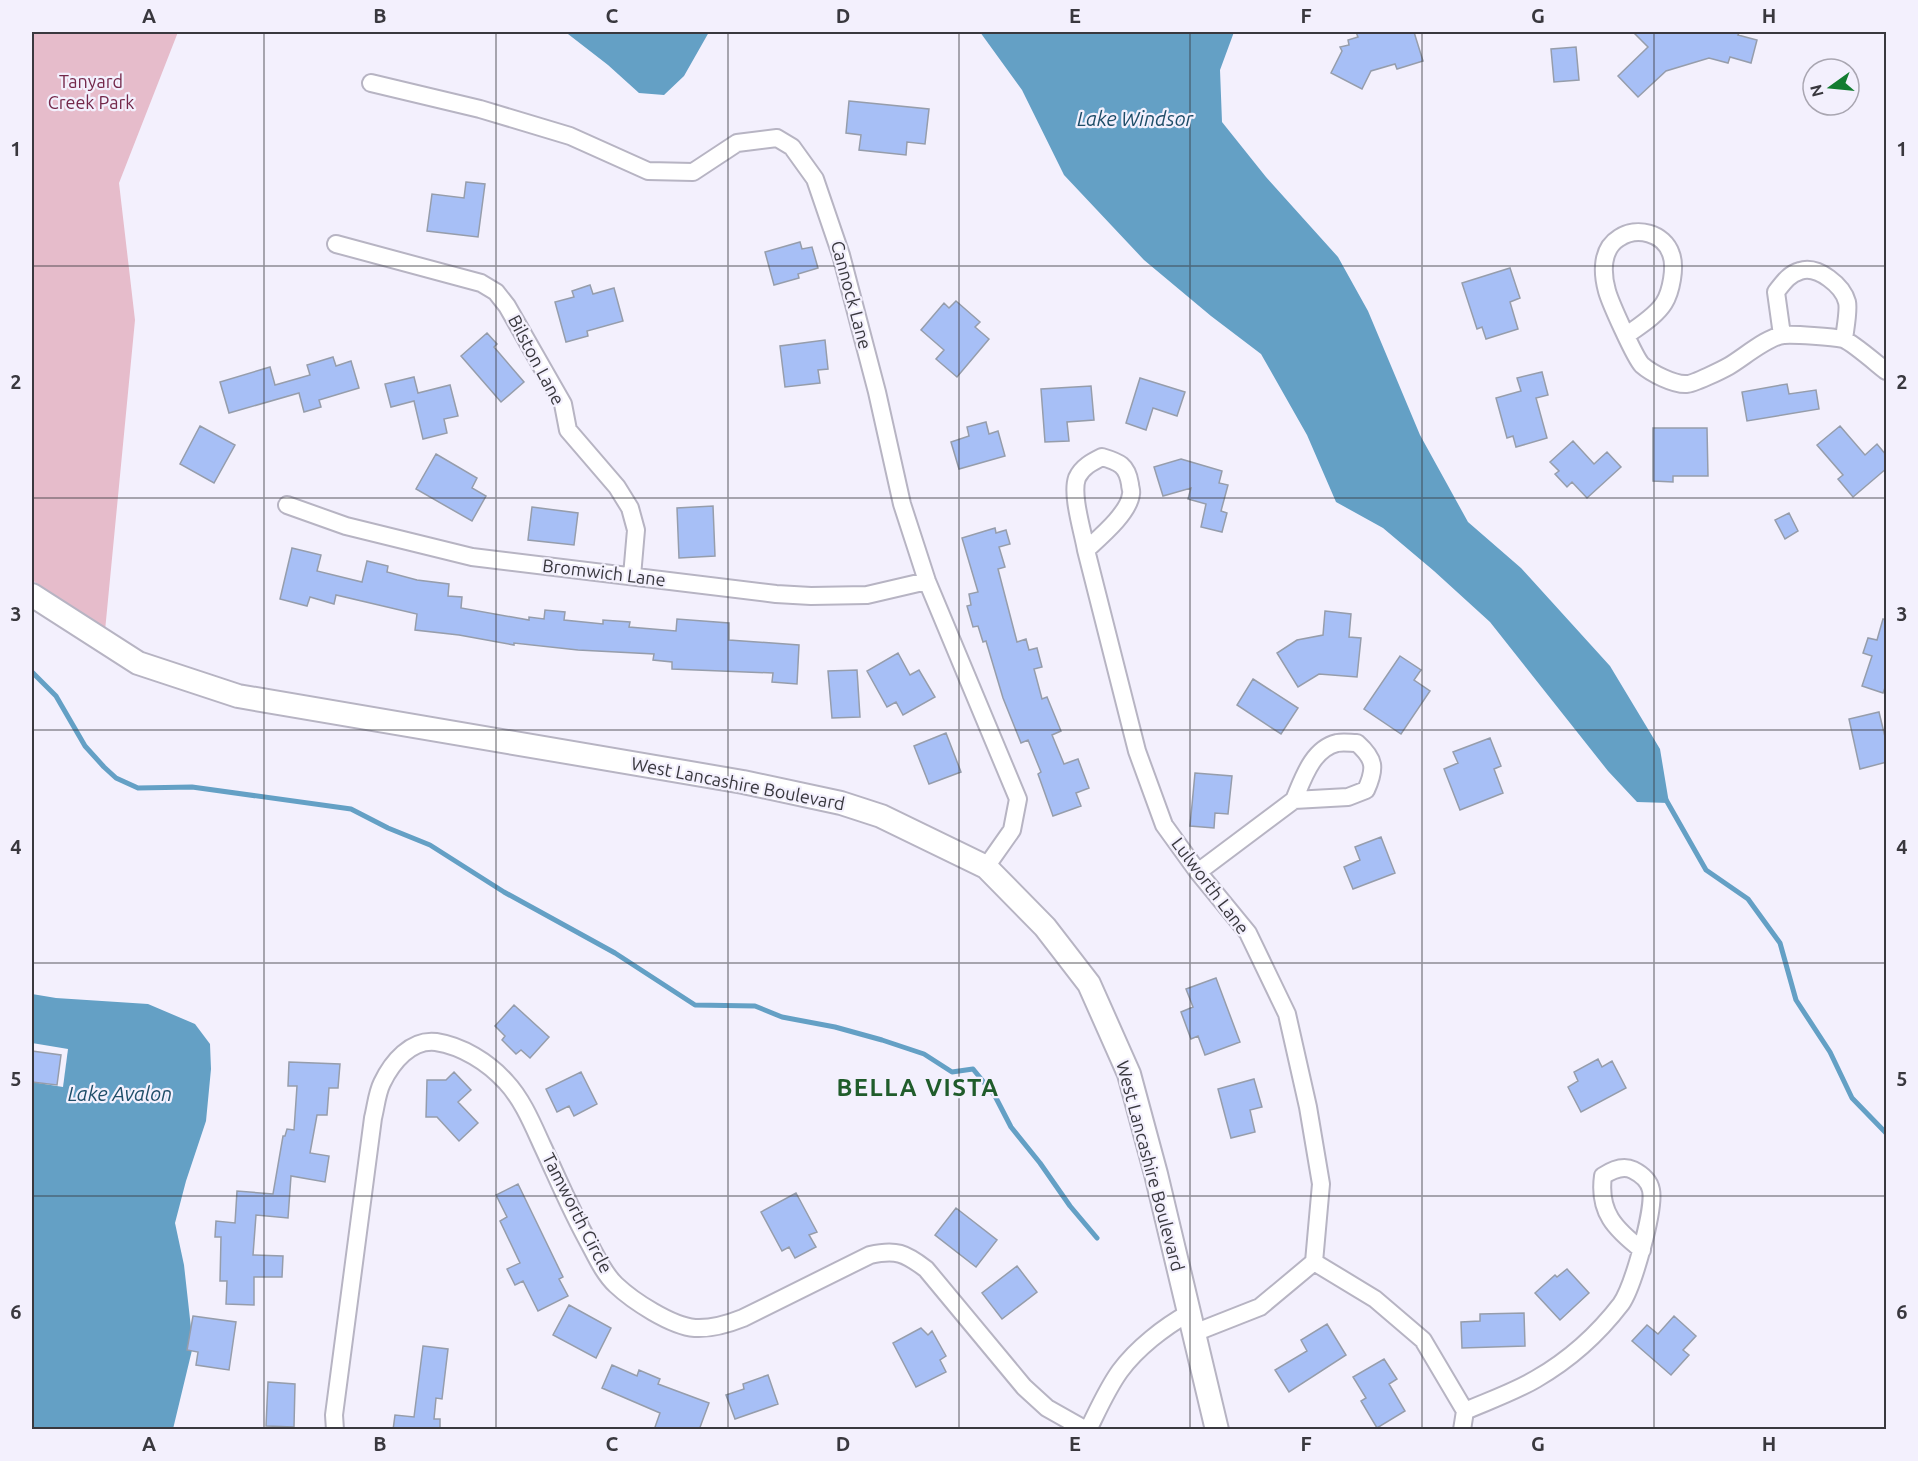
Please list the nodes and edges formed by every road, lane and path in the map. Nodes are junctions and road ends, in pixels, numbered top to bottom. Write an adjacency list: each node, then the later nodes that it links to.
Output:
1 (371, 83): 10 (street, Cannock Lane)
2 (336, 244): 9 (street, Bilston Lane)
3 (1627, 335): 3 (street); 4 (street)
4 (1782, 335): 5 (street); 5 (street)
5 (1844, 339): 6 (street)
6 (1887, 371)
7 (287, 505): 9 (street, Bromwich Lane)
8 (1086, 549): 8 (street, Lulworth Lane); 14 (street, Lulworth Lane)
9 (632, 576): 10 (street, Bromwich Lane)
10 (927, 581): 13 (street, Cannock Lane)
11 (32, 595): 13 (main road, West Lancashire Boulevard)
12 (1294, 800): 12 (street); 14 (street)
13 (986, 867): 17 (main road, West Lancashire Boulevard)
14 (1198, 872): 16 (street, Lulworth Lane)
15 (1642, 1250): 15 (street); 18 (street)
16 (1314, 1262): 17 (street); 18 (street)
17 (1191, 1323): 20 (street, Tamworth Circle); 21 (main road, West Lancashire Boulevard)
18 (1465, 1411): 22 (street)
19 (335, 1430): 20 (street, Tamworth Circle)
20 (1087, 1430)
21 (1217, 1430)
22 (1462, 1430)

